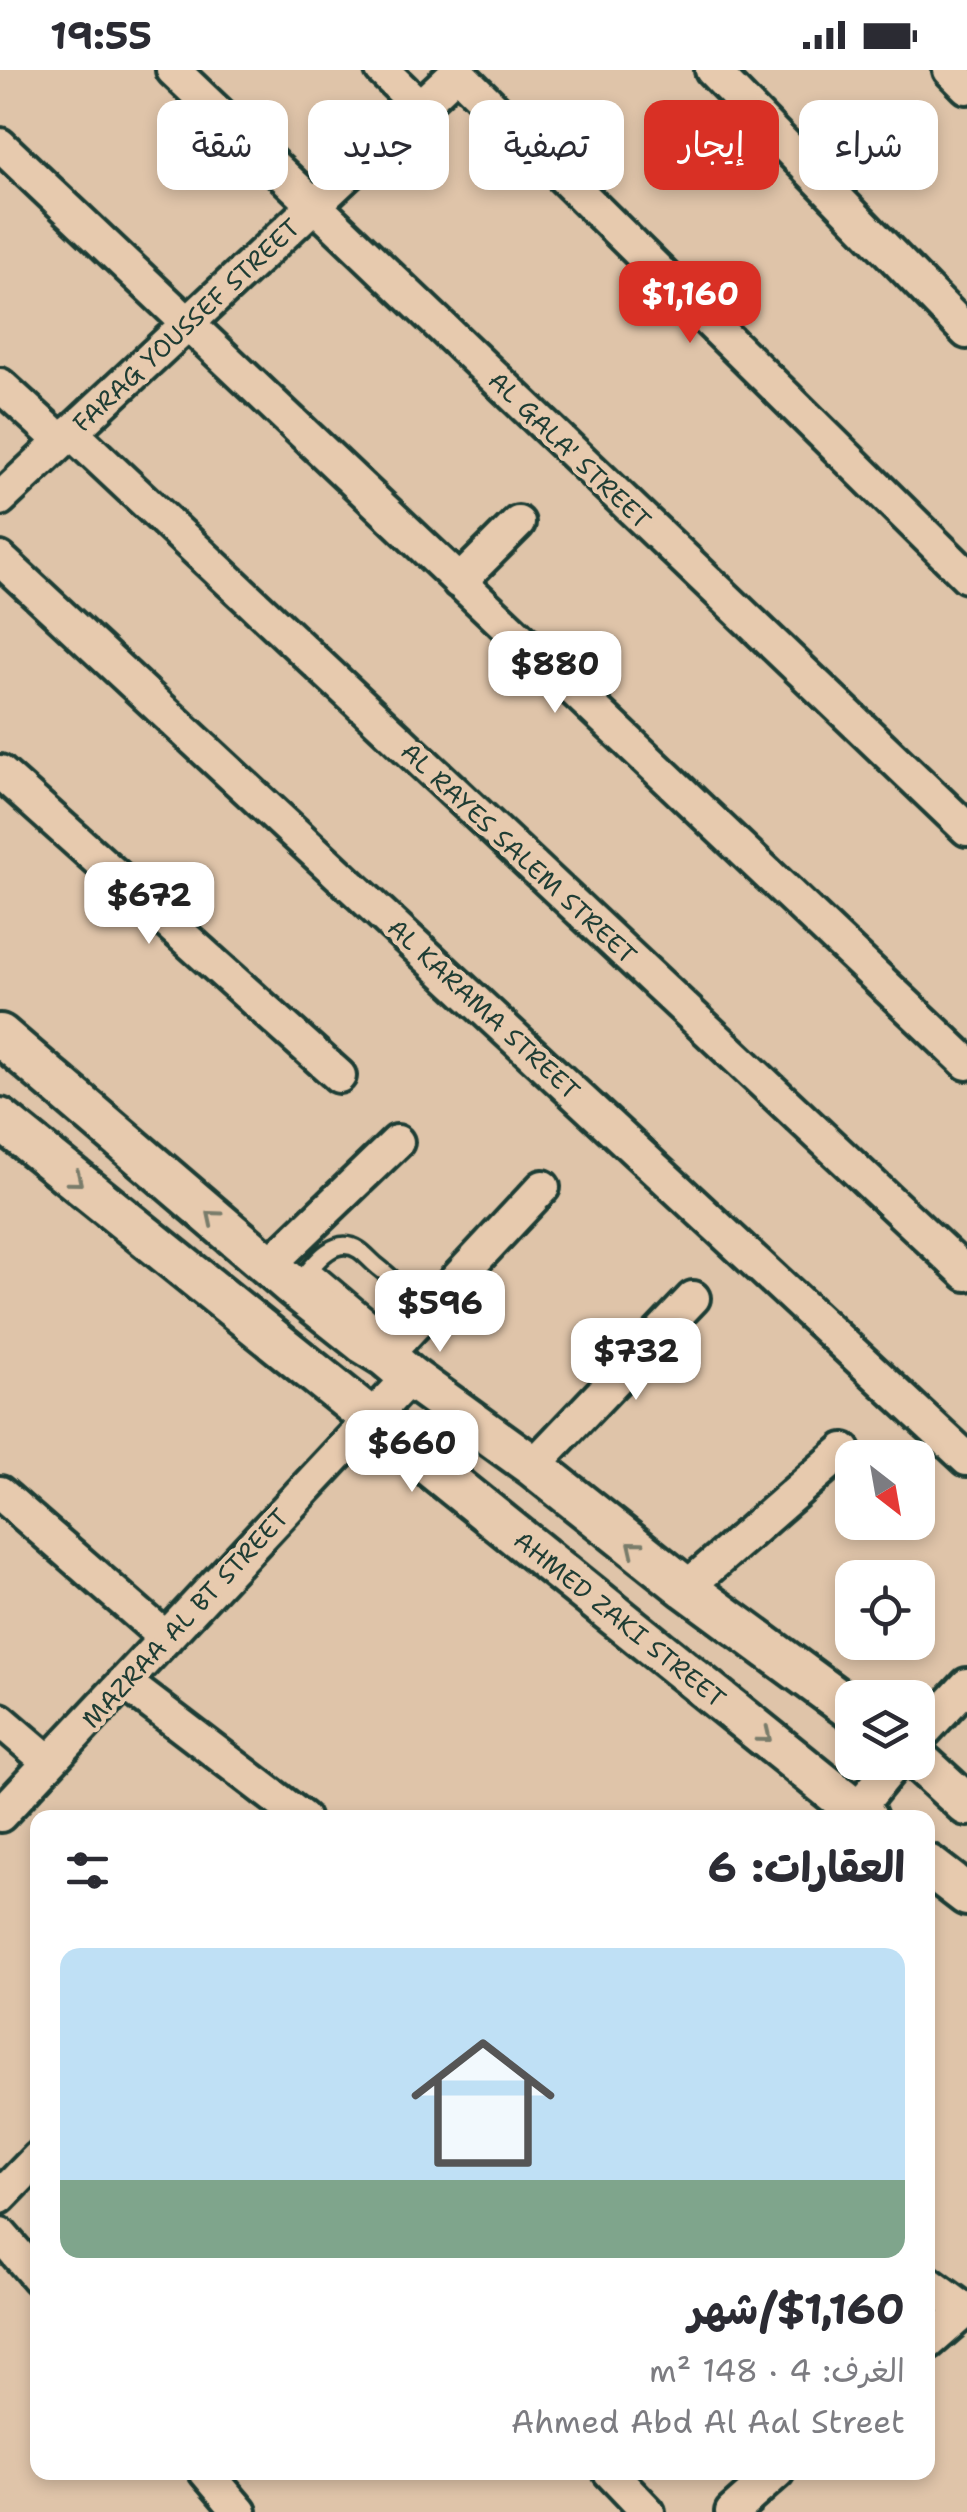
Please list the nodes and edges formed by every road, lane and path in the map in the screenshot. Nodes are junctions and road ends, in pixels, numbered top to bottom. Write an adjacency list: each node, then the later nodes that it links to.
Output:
1 (173, 70): 11 (street, AL GALA' STREET)
2 (382, 70): 7 (street)
3 (712, 70): 13 (street)
4 (950, 70): 6 (street)
5 (458, 71): 8 (street, FARAG YOUSSEF STREET); 19 (street)
6 (967, 87)
7 (414, 100)
8 (427, 100)
9 (0, 145): 12 (street)
10 (330, 190): 11 (street, FARAG YOUSSEF STREET)
11 (314, 205): 12 (street, FARAG YOUSSEF STREET); 22 (street, AL GALA' STREET)
12 (186, 324): 15 (street, FARAG YOUSSEF STREET); 20 (street)
13 (967, 332)
14 (0, 385): 15 (street, AL RAYES SALEM STREET)
15 (66, 437): 16 (street, FARAG YOUSSEF STREET); 30 (street, AL RAYES SALEM STREET)
16 (0, 499)
17 (518, 523): 20 (street)
18 (0, 558): 35 (street, AL KARAMA STREET)
19 (967, 576)
20 (459, 582): 24 (street)
21 (0, 772): 25 (street)
22 (967, 829)
23 (0, 1036): 29 (street, one-way to 23)
24 (967, 1063)
25 (339, 1076)
26 (0, 1119): 33 (street, AHMED ZAKI STREET, one-way to 33)
27 (397, 1142): 29 (street)
28 (543, 1187): 32 (street, MAZRAA AL BT STREET)
29 (292, 1273): 32 (street); 32 (lane)
30 (967, 1274)
31 (693, 1298): 36 (street)
32 (385, 1351): 33 (street, MAZRAA AL BT STREET); 36 (street)
33 (373, 1419): 39 (street, MAZRAA AL BT STREET); 50 (street, AHMED ZAKI STREET, one-way to 50)
34 (835, 1458): 38 (street)
35 (967, 1459)
36 (533, 1466): 38 (street, one-way to 36)
37 (0, 1493): 39 (street)
38 (686, 1588): 42 (street)
39 (166, 1638): 40 (street, MAZRAA AL BT STREET)
40 (124, 1682): 45 (street, MAZRAA AL BT STREET); 49 (street)
41 (967, 1684): 43 (street)
42 (835, 1698)
43 (935, 1719)
44 (0, 1720): 45 (street)
45 (49, 1762): 52 (street, MAZRAA AL BT STREET)
46 (935, 1775): 48 (street)
47 (883, 1780): 51 (street)
48 (967, 1804)
49 (292, 1810)
50 (851, 1810)
51 (861, 1810)
52 (0, 1815)
53 (935, 1870): 54 (street)
54 (967, 1895)
55 (30, 2166): 56 (street)
56 (0, 2197)
57 (0, 2234): 58 (street)
58 (30, 2269)
59 (935, 2288): 60 (street)
60 (966, 2310): 61 (street)
61 (935, 2337)
62 (213, 2480): 65 (street)
63 (618, 2480): 66 (street)
64 (769, 2480): 67 (street)
65 (240, 2512)
66 (648, 2512)
67 (732, 2512)

